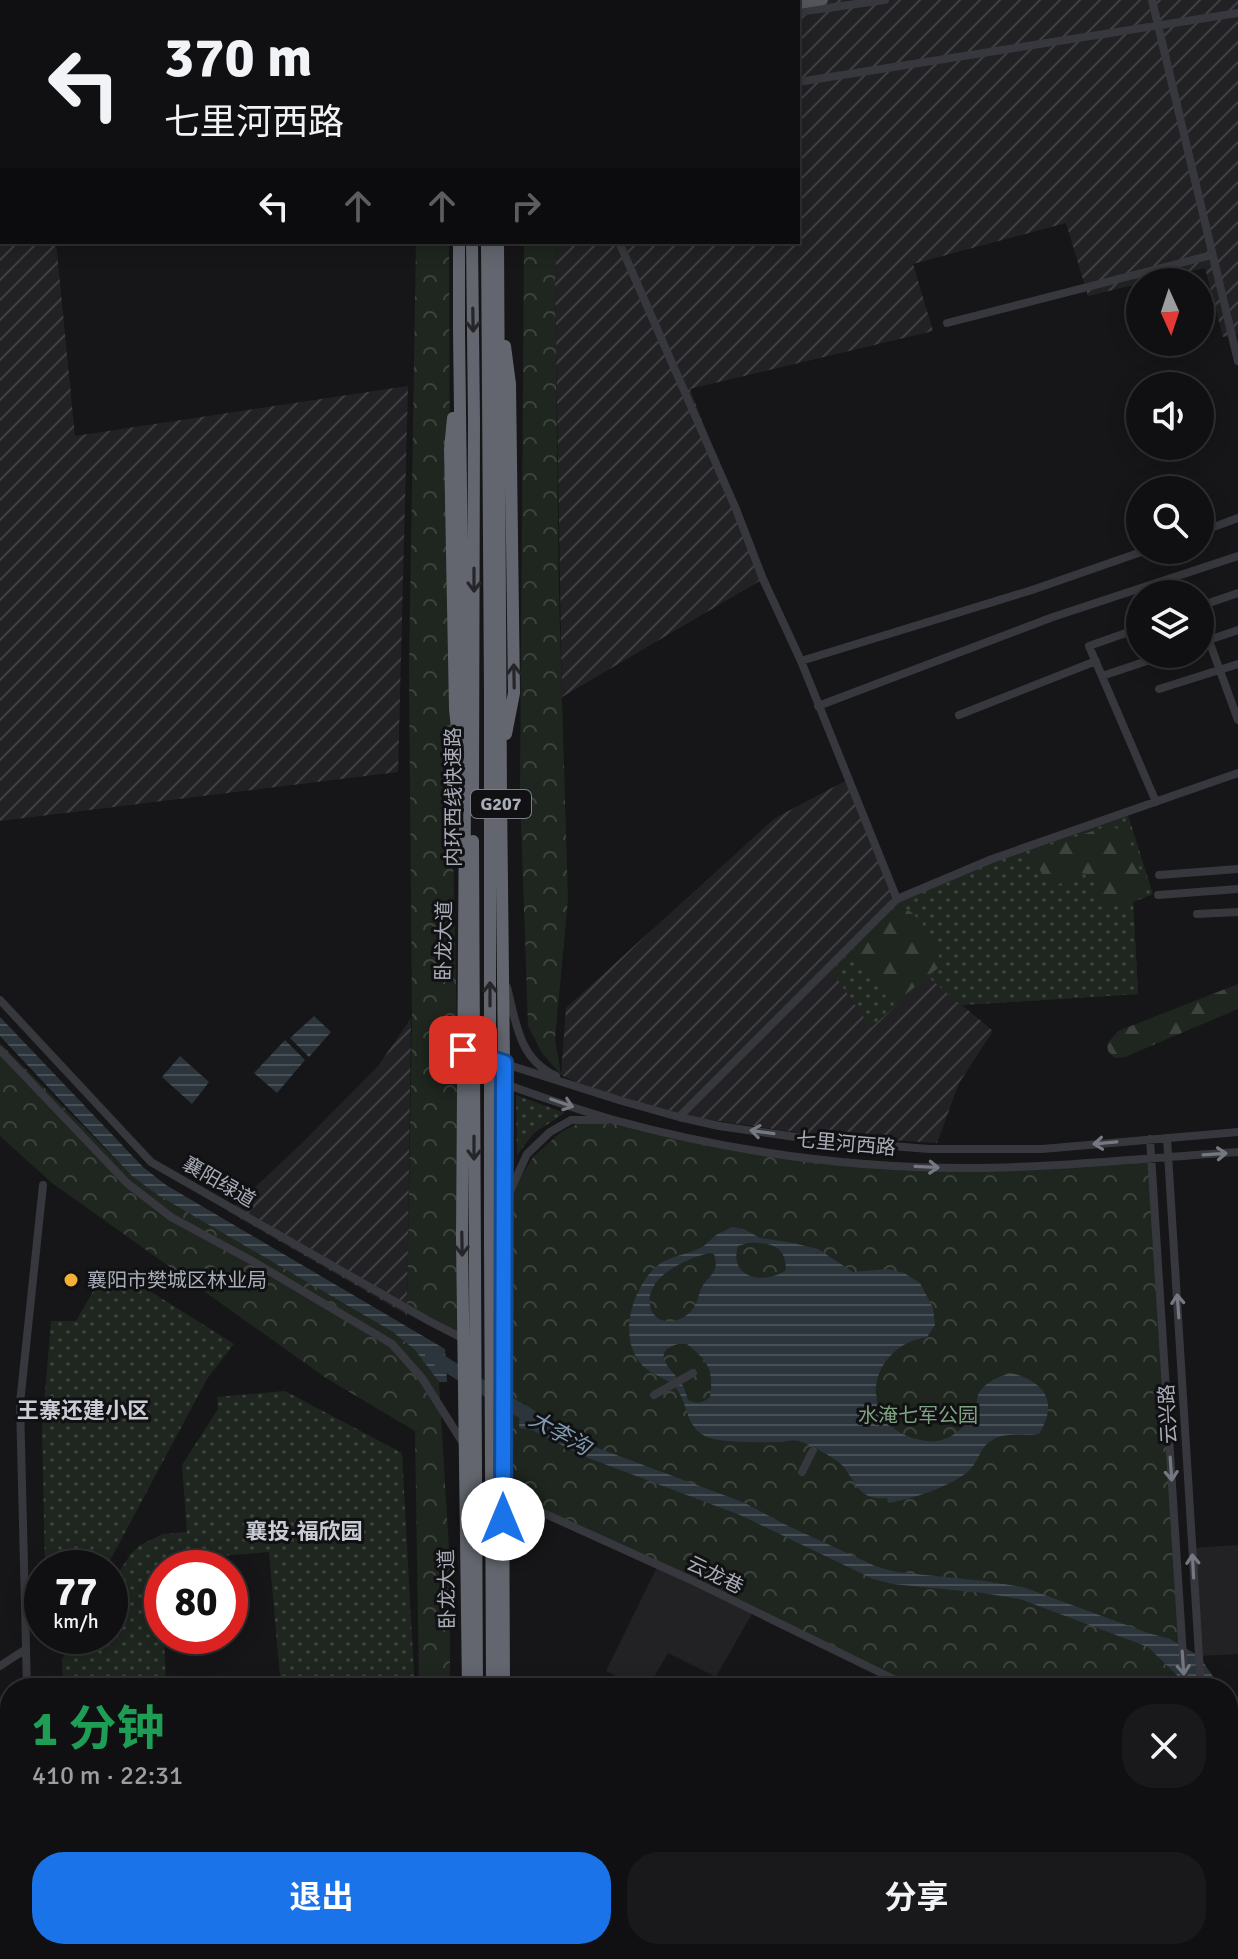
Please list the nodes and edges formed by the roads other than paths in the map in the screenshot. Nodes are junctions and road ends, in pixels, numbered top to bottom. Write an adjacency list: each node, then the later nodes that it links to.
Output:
1 (823, 0): 4 (main road)
2 (885, 0): 5 (street)
3 (1152, 0): 7 (street)
4 (800, 4)
5 (800, 12)
6 (1238, 13): 7 (street)
7 (1159, 27): 8 (street); 14 (street)
8 (800, 82)
9 (459, 244): 17 (highway, 卧龙大道 / G207)
10 (472, 244): 44 (highway, 内环西线快速路, one-way to 44)
11 (487, 244): 42 (highway, 内环西线快速路)
12 (498, 244): 15 (highway, G207)
13 (620, 244): 30 (street)
14 (1212, 255): 16 (street); 18 (street)
15 (498, 295): 42 (highway, one-way to 15); 51 (highway, G207)
16 (947, 323)
17 (459, 332): 44 (highway); 54 (highway, 卧龙大道 / G207)
18 (1235, 336): 19 (street)
19 (1238, 361)
20 (1238, 518): 21 (street)
21 (1214, 527)
22 (1238, 556): 37 (street)
23 (1126, 557): 30 (street)
24 (1238, 593): 25 (street)
25 (1214, 601)
26 (1238, 630): 28 (street)
27 (1126, 633): 31 (street)
28 (1214, 638)
29 (1214, 660): 34 (street)
30 (801, 661): 37 (street)
31 (1096, 661): 35 (street); 38 (street)
32 (1238, 664): 34 (street)
33 (1126, 668): 35 (street)
34 (1220, 670): 36 (street); 39 (street)
35 (1102, 676): 41 (street)
36 (1159, 689)
37 (818, 706): 48 (street)
38 (959, 715)
39 (1238, 720)
40 (1238, 773): 41 (street)
41 (1156, 802): 48 (street)
42 (490, 808): 78 (highway, 内环西线快速路, one-way to 42)
43 (1238, 869): 45 (street)
44 (473, 870): 77 (highway, 内环西线快速路, one-way to 77)
45 (1159, 875)
46 (1238, 889): 47 (street)
47 (1158, 895)
48 (897, 899): 59 (street)
49 (1238, 912): 50 (street)
50 (1197, 914)
51 (503, 975): 55 (highway, G207); 58 (street)
52 (0, 1000): 69 (street, 襄阳绿道)
53 (0, 1050): 72 (street)
54 (463, 1050): 55 (street, 七里河西路); 56 (highway, 卧龙大道 / G207)
55 (504, 1063): 57 (highway, G207); 58 (street, 七里河西路)
56 (462, 1068): 57 (street, 七里河西路); 69 (highway, 卧龙大道 / G207, one-way to 69)
57 (504, 1084): 60 (street, 七里河西路, one-way to 60); 68 (highway, G207)
58 (589, 1091): 59 (street, 七里河西路)
59 (679, 1117): 63 (street, 七里河西路, one-way to 59)
60 (615, 1120): 66 (street, 七里河西路, one-way to 66); 68 (street)
61 (1238, 1132): 62 (street, 七里河西路)
62 (1167, 1138): 63 (street, 七里河西路); 65 (street, 云兴路)
63 (1150, 1139): 66 (street, 云兴路)
64 (1238, 1152): 65 (street, 七里河西路, one-way to 64)
65 (1169, 1157): 66 (street, 七里河西路); 91 (street, 云兴路, one-way to 65)
66 (1151, 1159): 90 (street, 云兴路, one-way to 90)
67 (43, 1185): 76 (street)
68 (504, 1205): 75 (highway, G207)
69 (464, 1339): 72 (highway, 卧龙大道 / G207)
70 (693, 1373): 71 (street)
71 (654, 1395)
72 (465, 1448): 84 (highway, 卧龙大道 / G207)
73 (812, 1452): 74 (street)
74 (802, 1472)
75 (503, 1491): 88 (highway, G207); 89 (street, 云龙巷)
76 (24, 1567)
77 (477, 1574): 83 (highway); 85 (highway, 内环西线快速路)
78 (491, 1575): 86 (highway, 内环西线快速路); 87 (highway)
79 (24, 1650): 81 (street)
80 (26, 1654): 82 (street)
81 (0, 1666)
82 (27, 1678)
83 (465, 1678)
84 (466, 1678)
85 (477, 1678)
86 (492, 1678)
87 (502, 1678)
88 (502, 1678)
89 (892, 1678)
90 (1184, 1678)
91 (1200, 1678)

